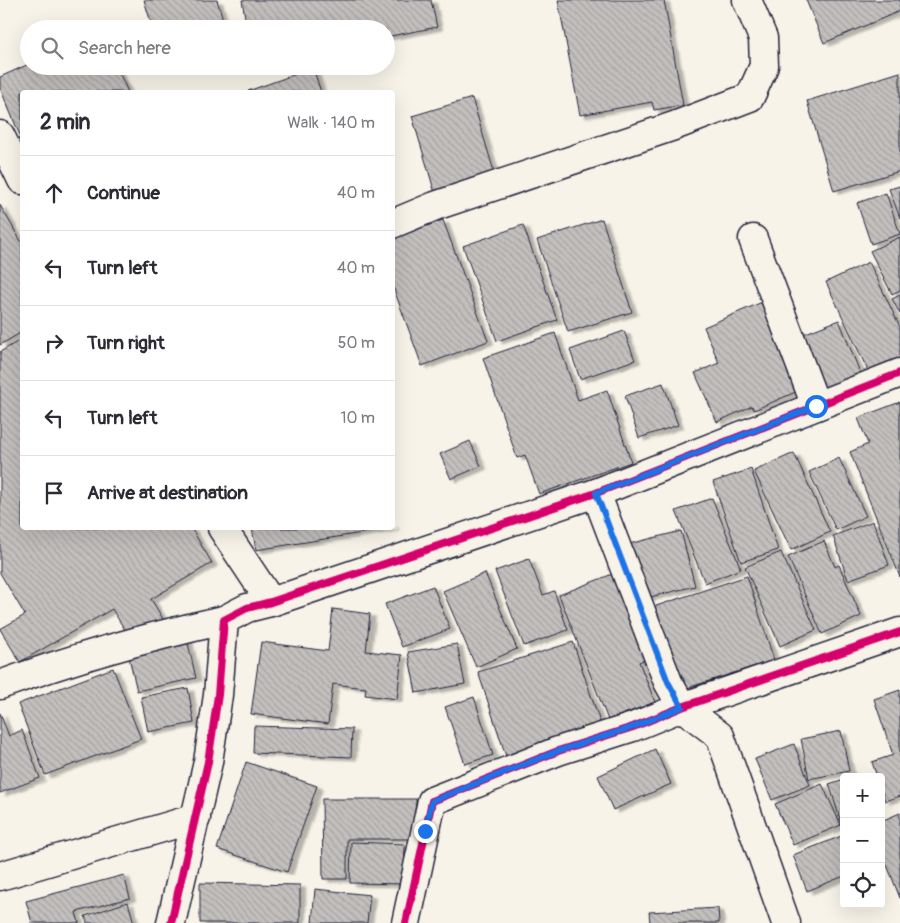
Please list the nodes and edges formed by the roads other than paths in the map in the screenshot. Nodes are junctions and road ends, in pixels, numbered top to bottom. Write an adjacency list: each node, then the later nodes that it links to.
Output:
1 (747, 0): 4 (street)
2 (0, 135): 3 (street)
3 (20, 176)
4 (395, 223)
5 (753, 239): 7 (street)
6 (900, 373): 7 (street)
7 (816, 406): 8 (street)
8 (596, 493): 10 (street); 14 (street)
9 (223, 530): 10 (street)
10 (271, 602): 11 (street)
11 (224, 620): 13 (street); 15 (street)
12 (900, 632): 14 (street)
13 (0, 685)
14 (682, 707): 18 (street); 19 (street)
15 (196, 818): 16 (street); 17 (street)
16 (0, 876)
17 (171, 923)
18 (406, 923)
19 (786, 923)

